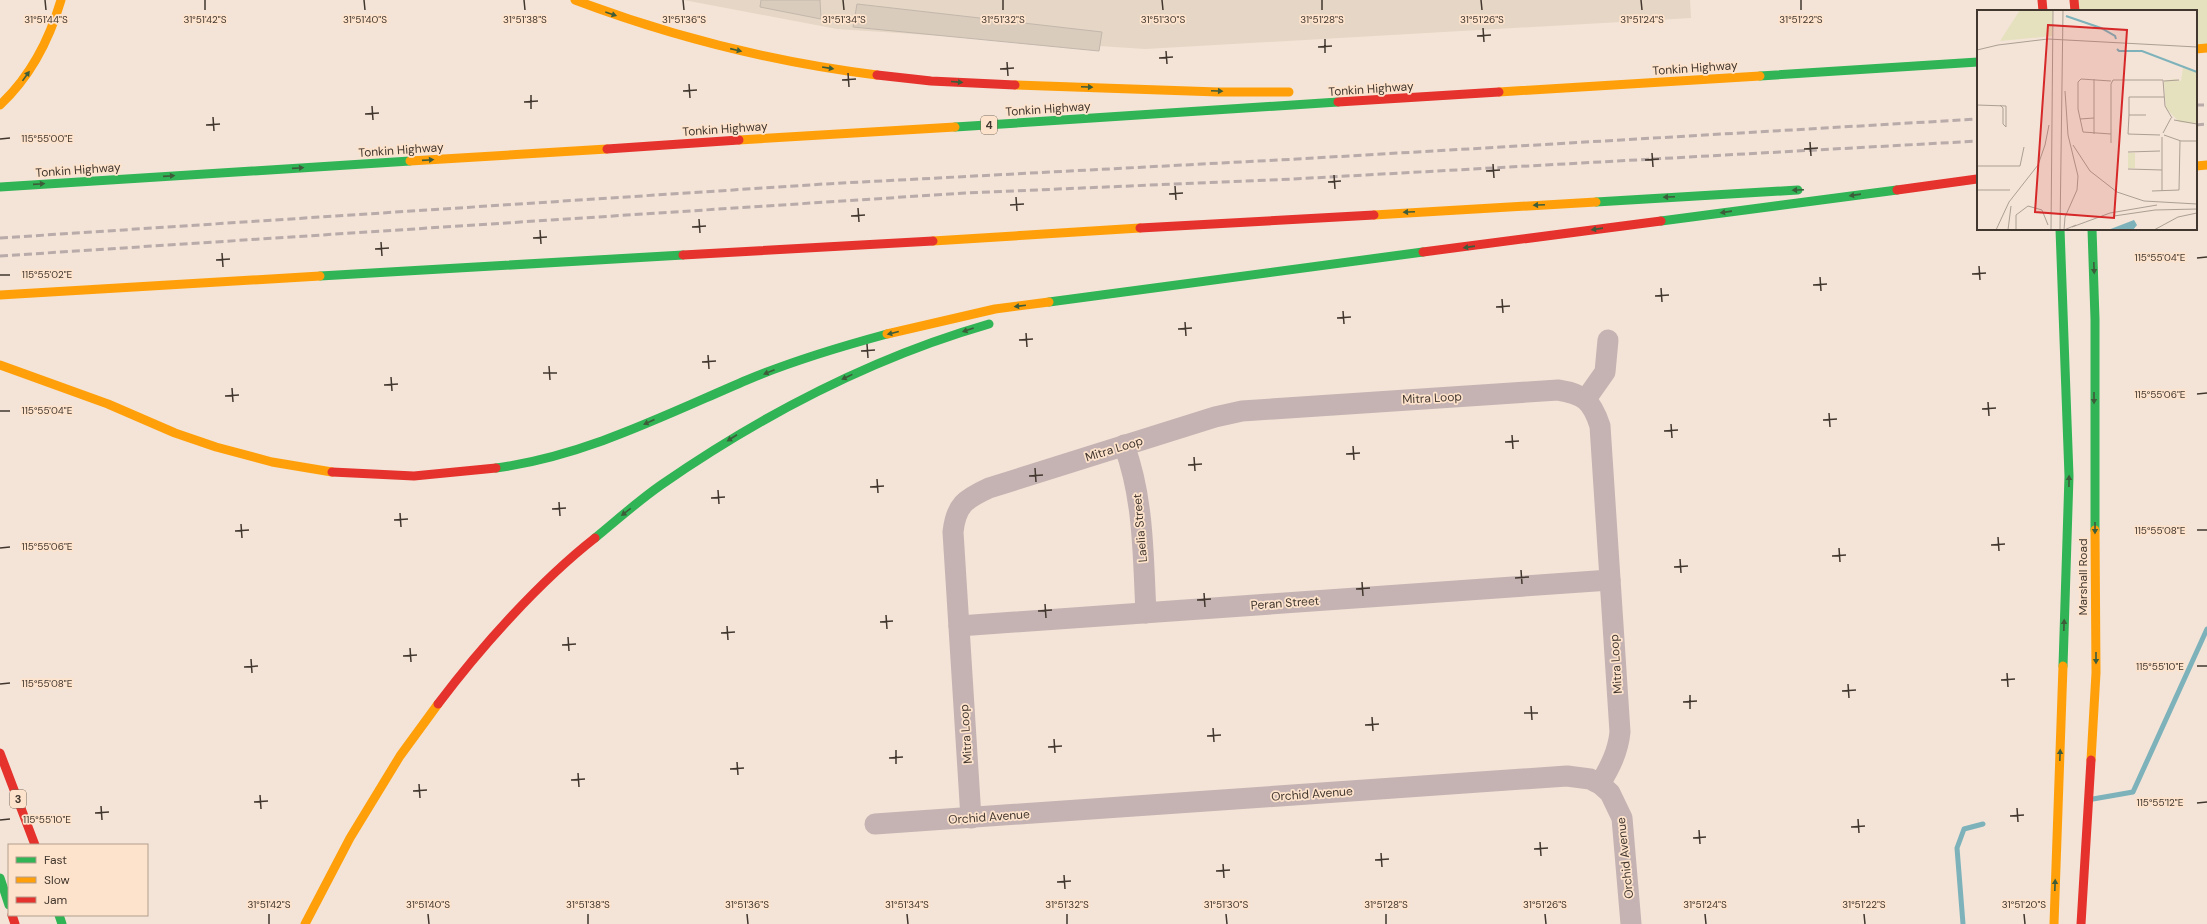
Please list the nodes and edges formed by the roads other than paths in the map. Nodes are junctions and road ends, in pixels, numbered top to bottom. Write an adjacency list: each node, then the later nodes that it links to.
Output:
1 (61, 0): 8 (main road, one-way to 1)
2 (575, 0): 7 (main road, one-way to 7)
3 (2207, 48): 4 (main road)
4 (2197, 49)
5 (1974, 63): 6 (main road); 11 (main road, Tonkin Highway / 4, one-way to 5)
6 (1451, 85)
7 (1302, 91)
8 (0, 105)
9 (1977, 179): 12 (main road)
10 (1977, 179): 16 (main road, one-way to 16)
11 (0, 187)
12 (1850, 187)
13 (1810, 189): 17 (main road, one-way to 17)
14 (2060, 230): 36 (main road, Marshall Road, one-way to 14)
15 (2092, 230): 37 (main road, Marshall Road, one-way to 37)
16 (1114, 294): 18 (main road); 21 (main road, one-way to 21)
17 (0, 295)
18 (1019, 315)
19 (997, 321): 34 (main road, one-way to 34)
20 (1608, 340): 22 (street)
21 (0, 365)
22 (1586, 399): 23 (street, Mitra Loop); 24 (street, Mitra Loop)
23 (1124, 445): 25 (street, Laelia Street); 26 (street, Mitra Loop)
24 (1610, 580): 25 (street, Peran Street); 28 (street, Mitra Loop)
25 (1146, 613): 26 (street, Peran Street)
26 (959, 626): 29 (street, Mitra Loop)
27 (0, 753): 31 (main road, 3)
28 (1600, 784): 29 (street, Orchid Avenue); 35 (street, Orchid Avenue)
29 (971, 818): 30 (street, Orchid Avenue)
30 (875, 824)
31 (35, 844)
32 (0, 878): 33 (main road)
33 (8, 902)
34 (305, 924)
35 (1631, 924)
36 (2054, 924)
37 (2081, 924)

